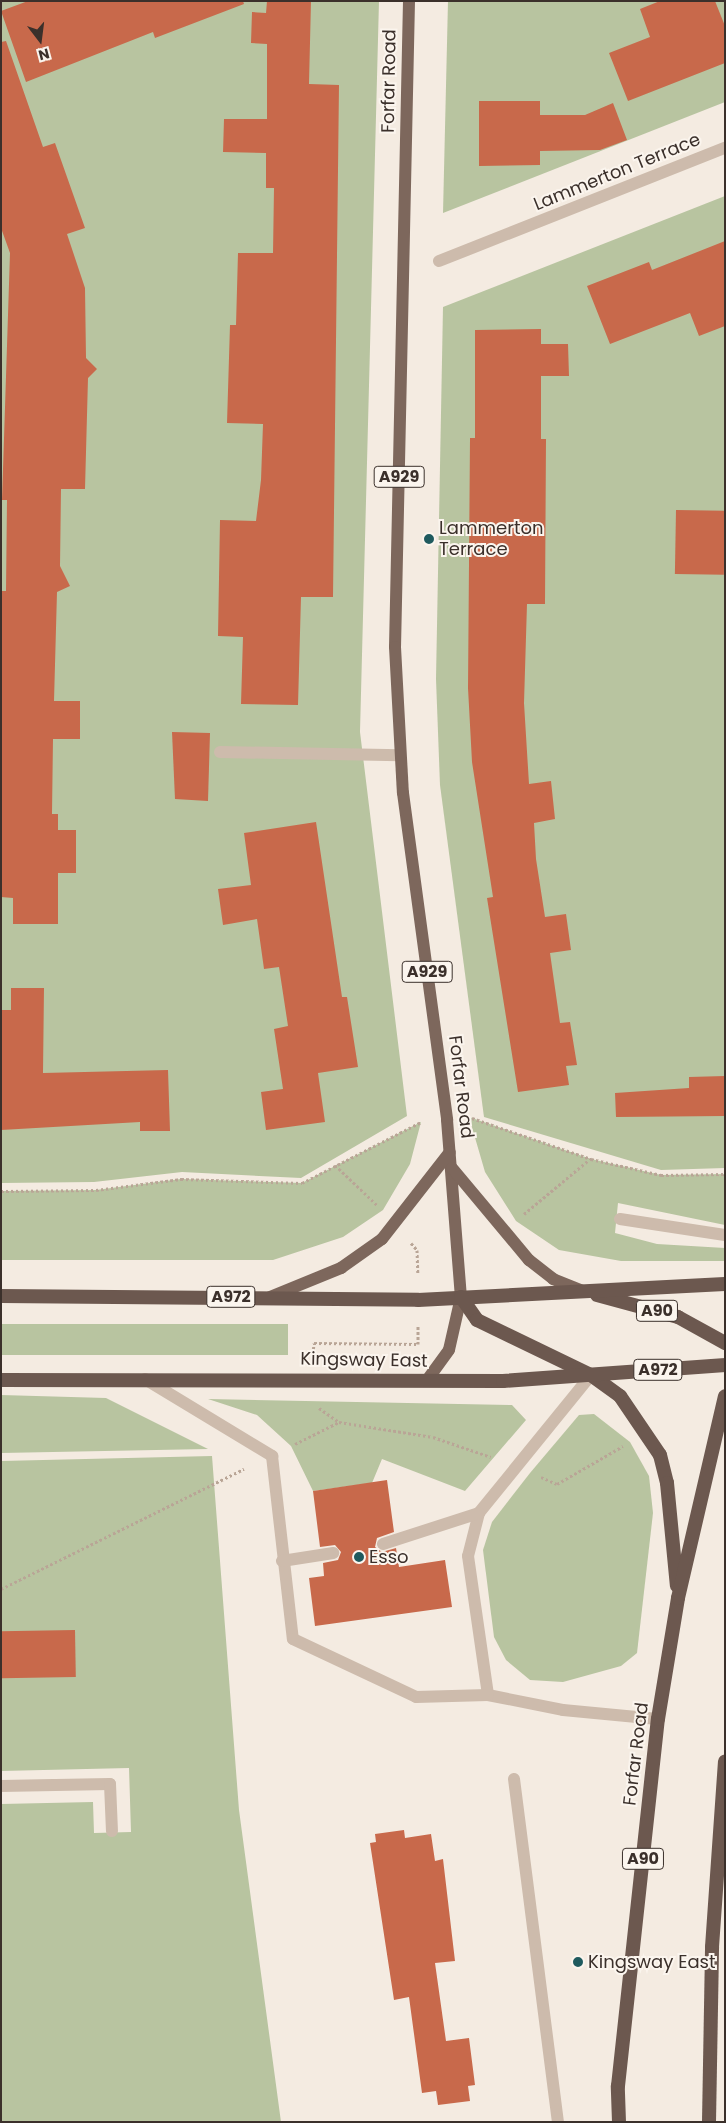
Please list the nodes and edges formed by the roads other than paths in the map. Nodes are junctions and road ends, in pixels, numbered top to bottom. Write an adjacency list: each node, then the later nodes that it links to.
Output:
1 (409, 1): 5 (main road, Forfar Road / A929)
2 (725, 148): 3 (street, Lammerton Terrace)
3 (439, 261)
4 (220, 752): 5 (street)
5 (400, 755): 6 (main road, Forfar Road / A929)
6 (450, 1152): 7 (main road, Forfar Road / A929); 14 (main road)
7 (452, 1168): 11 (main road); 13 (main road, Forfar Road / A929)
8 (620, 1218): 9 (street)
9 (725, 1235)
10 (725, 1284): 11 (highway, A972)
11 (584, 1292): 13 (highway, A972); 15 (highway, A90)
12 (1, 1296): 14 (highway, A972)
13 (461, 1297): 14 (highway, A972); 17 (highway); 19 (main road, Forfar Road / A929)
14 (270, 1298)
15 (725, 1343)
16 (725, 1365): 17 (highway, Kingsway East / A972)
17 (591, 1375): 19 (highway, Kingsway East / A972); 22 (street); 26 (highway, A90)
18 (143, 1378): 19 (highway, Kingsway East / A972); 20 (highway, Kingsway East / A972); 25 (street)
19 (428, 1379)
20 (1, 1380)
21 (725, 1396): 26 (highway, Forfar Road / A90)
22 (479, 1513): 23 (street); 27 (street)
23 (383, 1544)
24 (333, 1553): 25 (street)
25 (282, 1561): 27 (street)
26 (678, 1598): 28 (highway, Forfar Road / A90)
27 (488, 1696): 28 (street)
28 (658, 1719): 34 (highway, Forfar Road / A90)
29 (725, 1761): 35 (highway)
30 (514, 1779): 33 (street)
31 (1, 1786): 32 (street)
32 (112, 1831)
33 (558, 2122)
34 (619, 2122)
35 (709, 2122)

